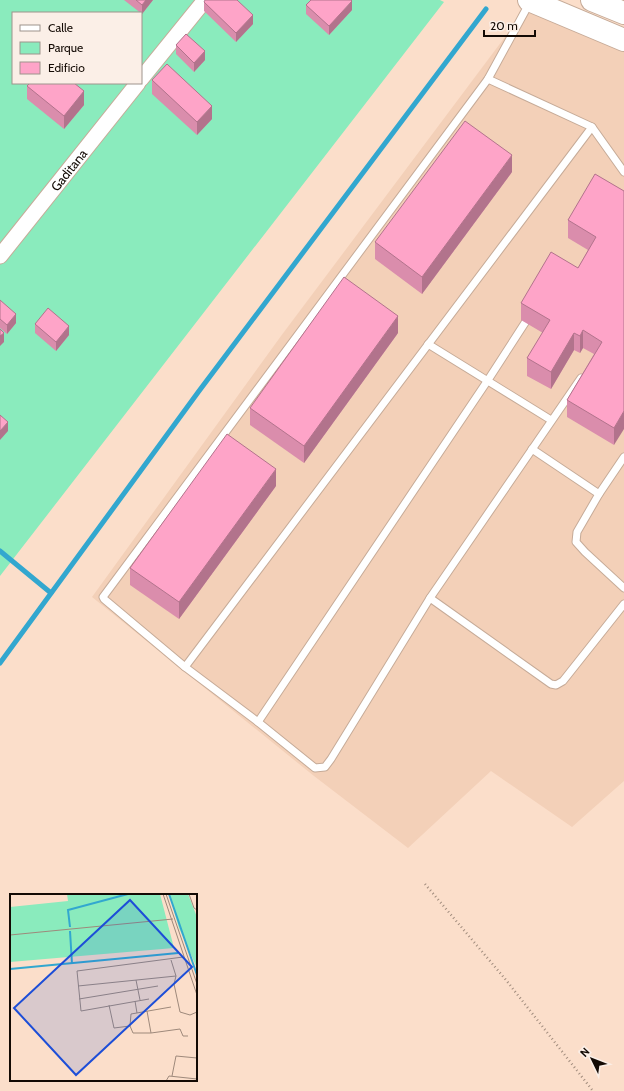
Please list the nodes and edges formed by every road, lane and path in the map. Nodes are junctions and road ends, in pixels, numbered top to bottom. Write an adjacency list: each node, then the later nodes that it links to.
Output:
1 (205, 0): 6 (street)
2 (530, 0): 5 (main road); 7 (lane)
3 (592, 0): 4 (main road)
4 (624, 13)
5 (624, 40)
6 (142, 78)
7 (488, 79): 9 (lane); 23 (lane)
8 (137, 84): 11 (street, Gaditana)
9 (592, 128): 10 (lane); 13 (lane)
10 (624, 172)
11 (0, 256)
12 (534, 309): 15 (lane)
13 (428, 344): 15 (lane); 23 (lane)
14 (585, 372): 16 (lane)
15 (488, 380): 16 (lane); 24 (lane)
16 (551, 420): 17 (lane)
17 (532, 449): 19 (lane); 21 (lane)
18 (624, 457): 19 (lane)
19 (599, 494): 20 (lane)
20 (624, 588)
21 (430, 598): 22 (lane); 24 (lane)
22 (624, 604)
23 (185, 667): 24 (lane)
24 (258, 722)
25 (425, 884): 26 (path)
26 (593, 1091)

